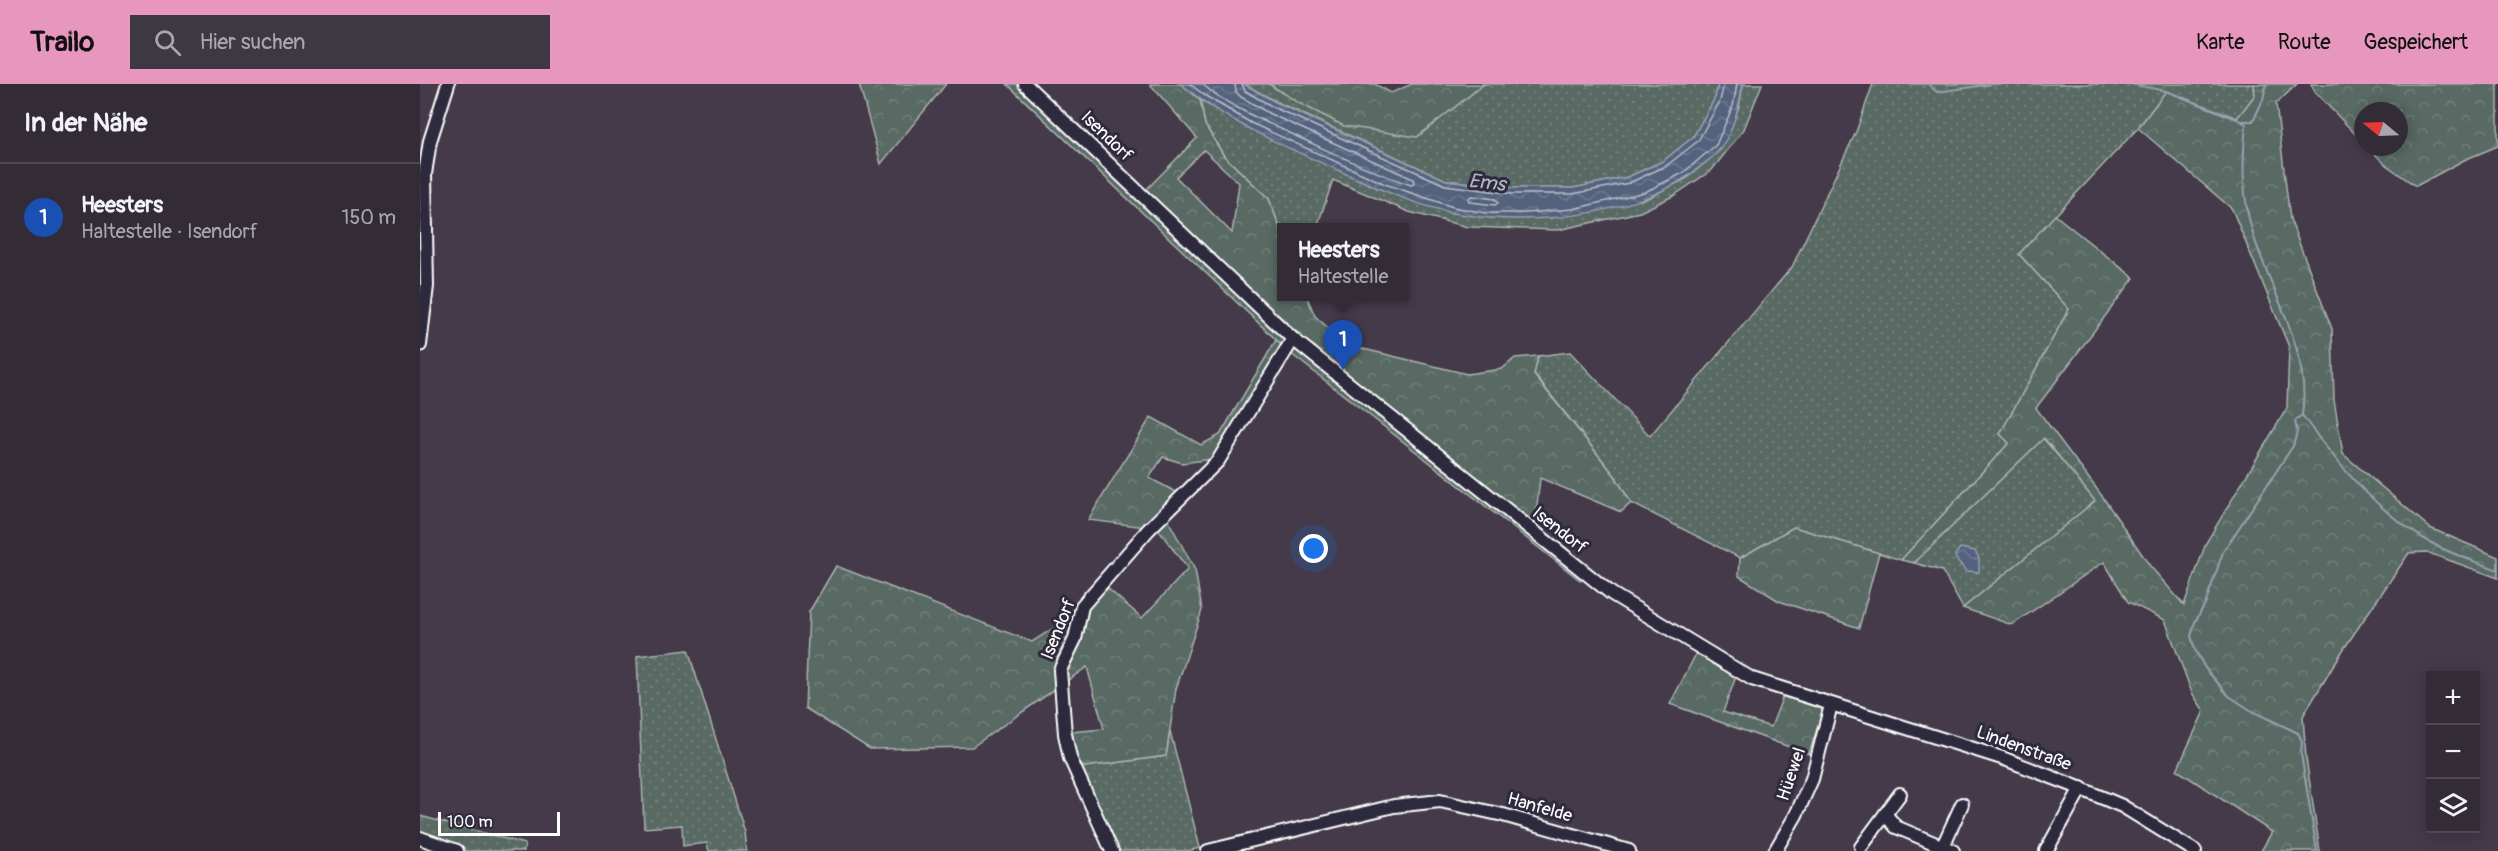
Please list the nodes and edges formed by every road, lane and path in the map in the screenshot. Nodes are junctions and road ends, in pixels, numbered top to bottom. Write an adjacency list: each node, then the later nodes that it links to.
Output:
1 (448, 84): 4 (street)
2 (1025, 84): 3 (street, Isendorf)
3 (1293, 339): 5 (street, Isendorf); 14 (street, Isendorf)
4 (420, 345)
5 (1830, 705): 6 (street, Lindenstraße); 17 (street, Hüewel)
6 (2081, 788): 18 (street); 19 (street, Lindenstraße)
7 (1900, 794): 9 (street)
8 (1962, 804): 12 (street)
9 (1885, 814): 11 (street); 12 (street)
10 (420, 838): 13 (street)
11 (1861, 847)
12 (1948, 849)
13 (457, 851)
14 (1112, 851)
15 (1208, 851): 16 (street, Hanfelde)
16 (1629, 851)
17 (1775, 851)
18 (2046, 851)
19 (2195, 851)

